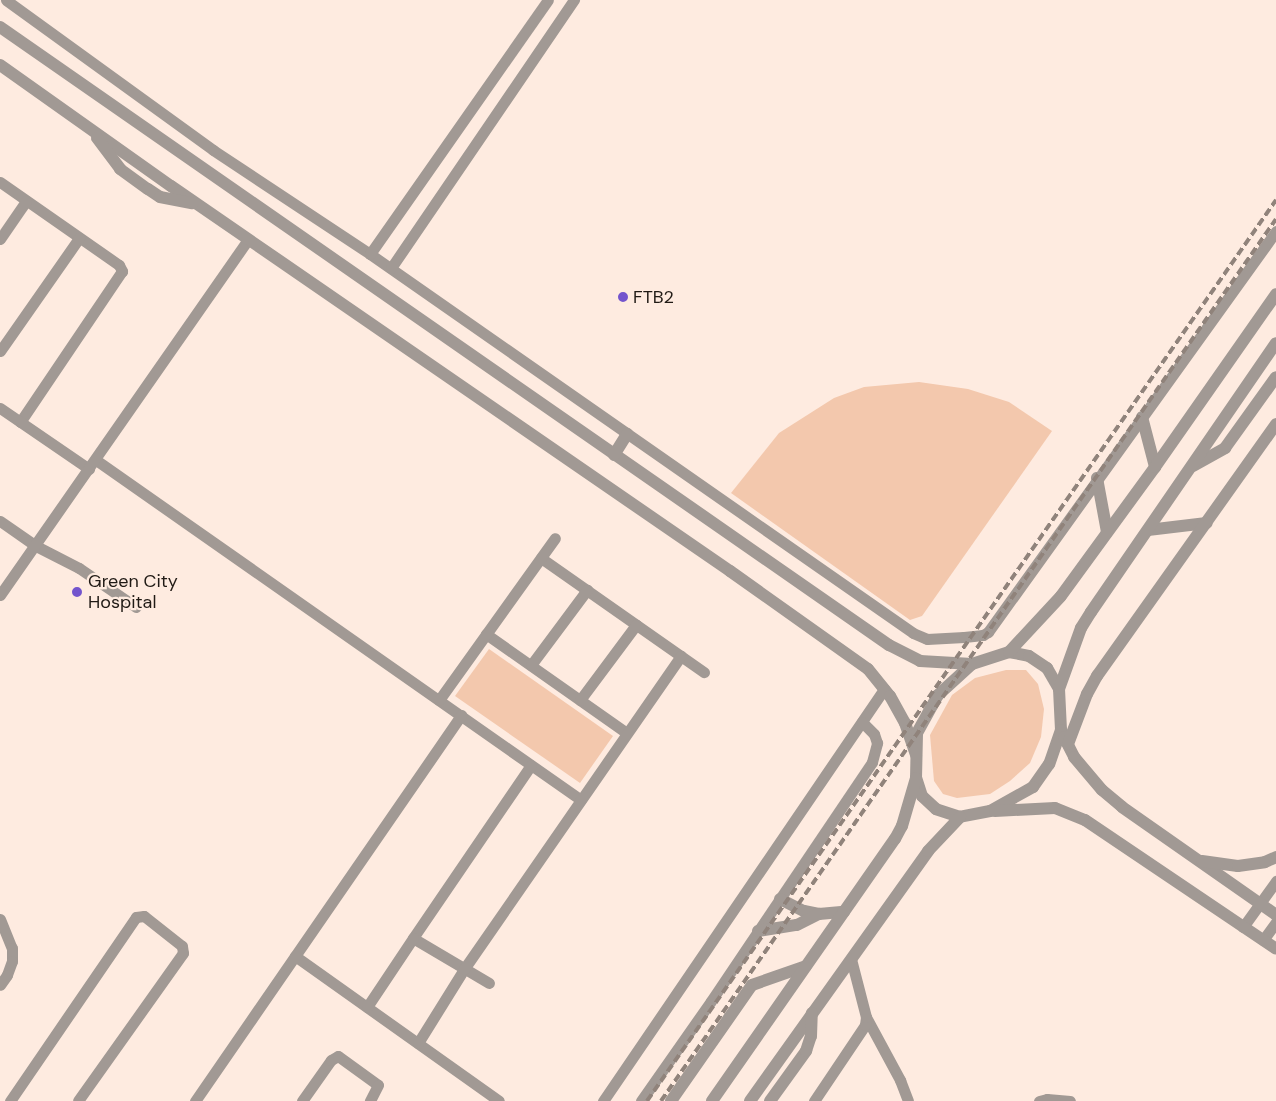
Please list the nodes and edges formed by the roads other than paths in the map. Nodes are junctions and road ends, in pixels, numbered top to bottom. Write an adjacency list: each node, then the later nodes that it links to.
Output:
1 (6, 0): 12 (street)
2 (548, 0): 12 (street)
3 (574, 0): 13 (street)
4 (0, 27): 23 (street)
5 (0, 65): 11 (street)
6 (0, 182): 7 (street)
7 (26, 201): 9 (street); 10 (street)
8 (1276, 231): 19 (street)
9 (79, 238): 16 (street); 20 (street)
10 (0, 239)
11 (248, 240): 24 (street); 45 (street)
12 (370, 254): 13 (street)
13 (391, 268): 22 (street)
14 (1276, 294): 25 (street)
15 (1276, 343): 26 (street)
16 (0, 351)
17 (1276, 377): 26 (street)
18 (0, 408): 20 (street)
19 (1142, 417): 25 (street); 27 (street)
20 (20, 422): 24 (street)
21 (1276, 424): 29 (street)
22 (627, 434): 23 (street); 27 (street)
23 (614, 455): 42 (street)
24 (92, 465): 33 (street); 47 (street)
25 (1155, 467): 31 (street)
26 (1191, 467): 30 (street)
27 (1097, 478): 31 (street)
28 (0, 521): 33 (street)
29 (1207, 523): 30 (street); 53 (street)
30 (1148, 530): 46 (street)
31 (1107, 532): 40 (street)
32 (555, 538): 34 (street)
33 (36, 546): 36 (street); 37 (street)
34 (541, 558): 35 (street); 39 (street)
35 (586, 590): 38 (street); 43 (street)
36 (0, 595)
37 (136, 607)
38 (636, 624): 41 (street); 48 (street)
39 (486, 634): 43 (street); 47 (street)
40 (1009, 652): 42 (street); 46 (street)
41 (681, 656): 44 (street); 52 (street)
42 (972, 664): 54 (street)
43 (531, 665): 48 (street)
44 (704, 672)
45 (884, 689): 50 (street); 54 (street)
46 (1059, 689): 51 (street)
47 (439, 700): 49 (street)
48 (580, 700): 52 (street)
49 (461, 715): 55 (street); 75 (street)
50 (862, 722): 63 (street); 91 (street)
51 (1061, 730): 53 (street); 58 (street)
52 (628, 733): 57 (street)
53 (1068, 744): 61 (street)
54 (916, 755): 56 (street)
55 (531, 765): 57 (street); 72 (street)
56 (916, 778): 59 (street); 65 (street)
57 (580, 800): 78 (street)
58 (990, 811): 59 (street); 70 (street)
59 (960, 817): 76 (street)
60 (1276, 857): 61 (street)
61 (1200, 861): 64 (street)
62 (1276, 881): 64 (street)
63 (780, 899): 66 (street); 71 (street)
64 (1260, 903): 67 (street); 70 (street)
65 (844, 912): 66 (street); 77 (street)
66 (819, 914): 71 (street)
67 (1276, 915)
68 (0, 919): 80 (street)
69 (1276, 922): 73 (street)
70 (1244, 927): 73 (street)
71 (758, 931): 92 (street)
72 (413, 938): 78 (street); 81 (street)
73 (1263, 940): 74 (street)
74 (1276, 949)
75 (295, 956): 81 (street); 87 (street)
76 (851, 959): 82 (street); 83 (street)
77 (806, 966): 93 (street); 94 (street)
78 (464, 969): 79 (street); 84 (street)
79 (489, 983)
80 (0, 984)
81 (367, 1007): 84 (street)
82 (812, 1013): 95 (street); 96 (street)
83 (866, 1017): 97 (street); 98 (street)
84 (418, 1043): 90 (street)
85 (10, 1101): 86 (street)
86 (78, 1101)
87 (195, 1101)
88 (302, 1101): 89 (street)
89 (370, 1101)
90 (499, 1101)
91 (603, 1101)
92 (641, 1101)
93 (670, 1101)
94 (712, 1101)
95 (750, 1101)
96 (770, 1101)
97 (814, 1101)
98 (908, 1101)
99 (1039, 1101): 100 (street)
100 (1070, 1101)

